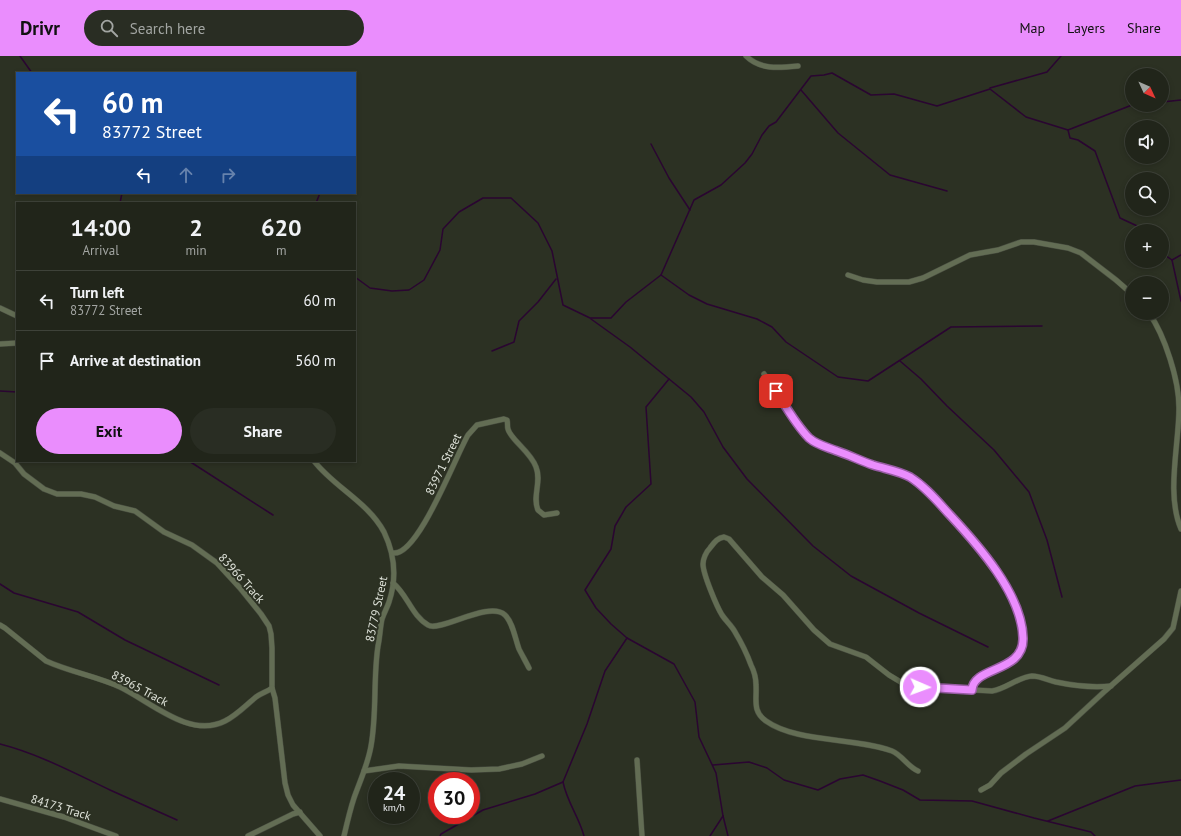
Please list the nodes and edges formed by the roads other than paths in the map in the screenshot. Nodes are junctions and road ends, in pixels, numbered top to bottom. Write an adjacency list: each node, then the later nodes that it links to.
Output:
1 (746, 56): 2 (street)
2 (798, 66)
3 (848, 275): 4 (street)
4 (1125, 288)
5 (0, 308): 6 (street)
6 (16, 316)
7 (1153, 320): 14 (street)
8 (16, 343): 9 (street)
9 (0, 344)
10 (764, 374): 22 (street)
11 (0, 453): 21 (street, 83966 Track)
12 (315, 462): 15 (street, 83779 Street)
13 (557, 513): 15 (street, 83971 Street)
14 (1181, 529)
15 (392, 553): 16 (street, 83779 Street)
16 (393, 583): 19 (street); 25 (street, 83779 Street)
17 (1181, 591): 20 (street)
18 (0, 625): 21 (street, 83965 Track)
19 (529, 668)
20 (1111, 686): 22 (street); 27 (street)
21 (272, 688): 29 (street, 83966 Track)
22 (972, 690): 26 (street)
23 (542, 756): 25 (street)
24 (637, 760): 34 (street)
25 (364, 771): 33 (street, 83779 Street)
26 (918, 771)
27 (981, 790)
28 (0, 799): 30 (street, 84173 Track)
29 (300, 812): 31 (street); 32 (street, 83966 Track)
30 (116, 836)
31 (248, 836)
32 (320, 836)
33 (344, 836)
34 (642, 836)

